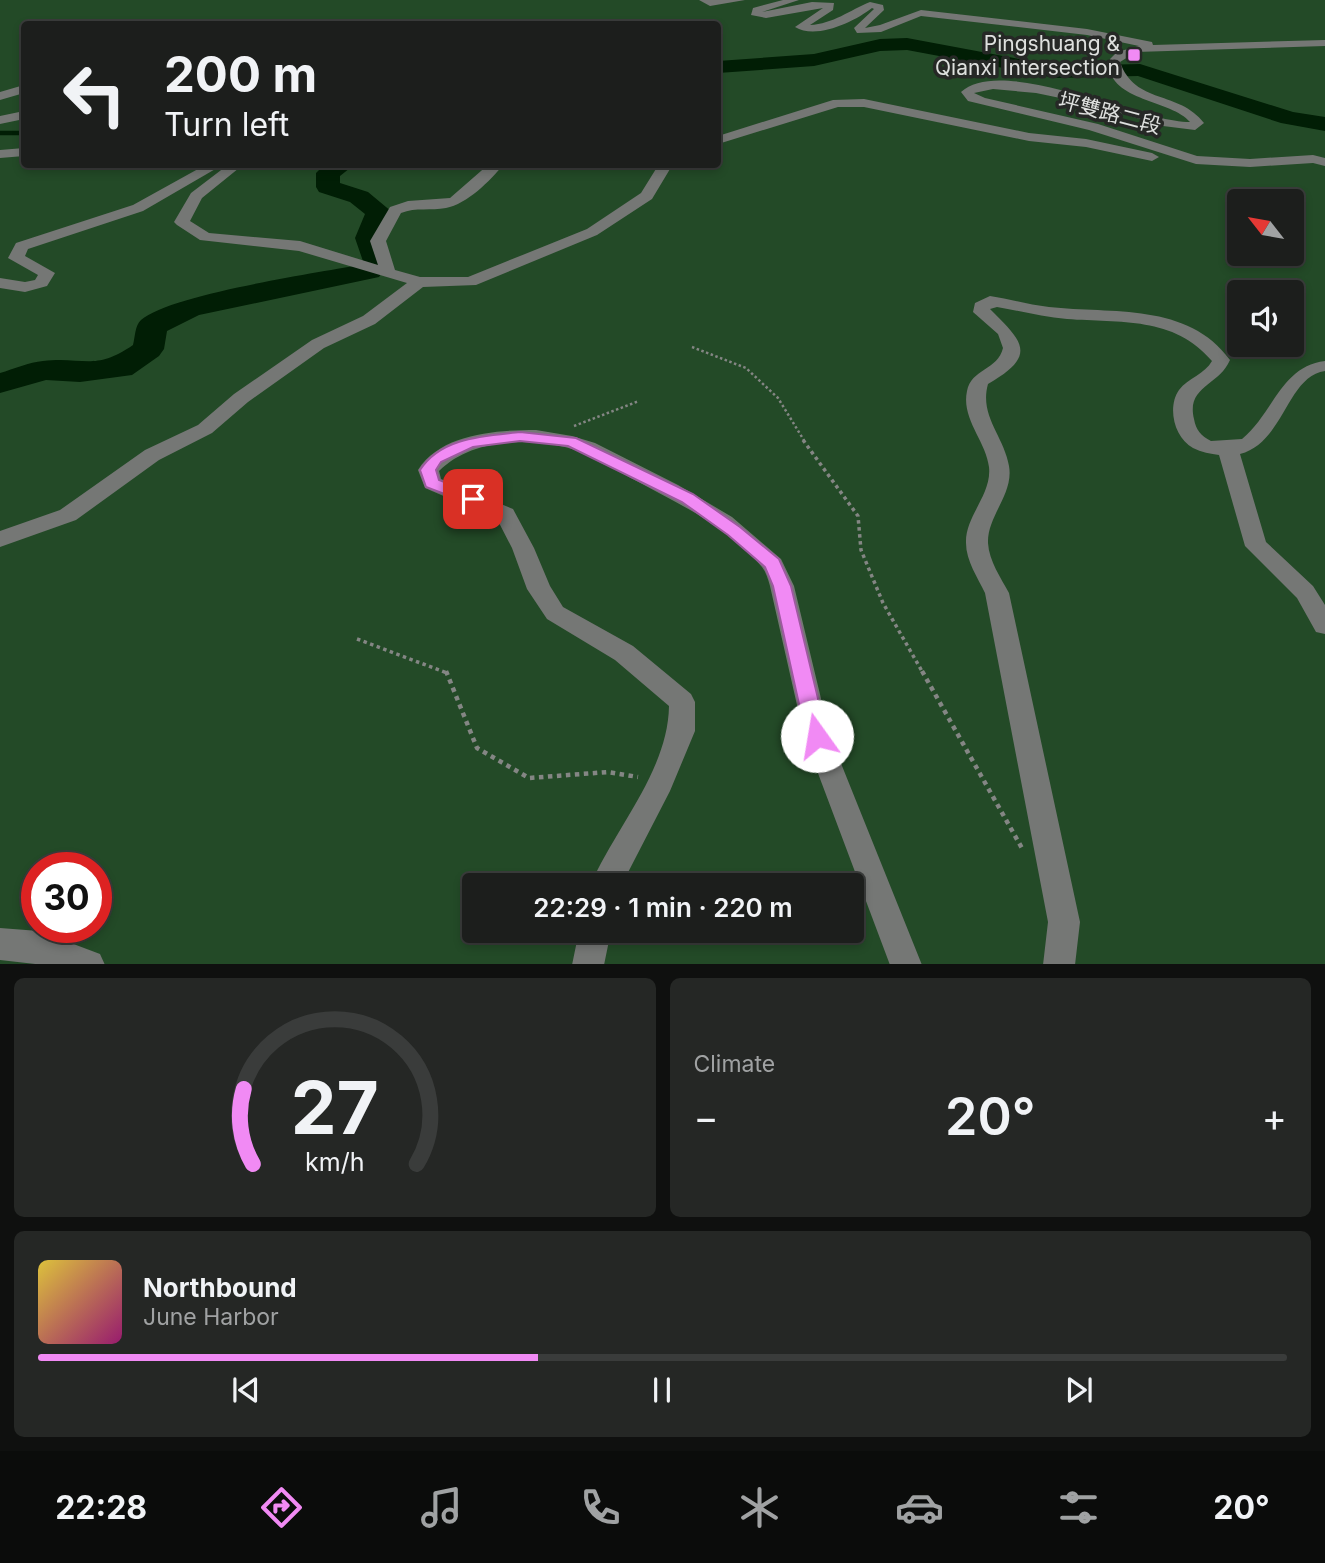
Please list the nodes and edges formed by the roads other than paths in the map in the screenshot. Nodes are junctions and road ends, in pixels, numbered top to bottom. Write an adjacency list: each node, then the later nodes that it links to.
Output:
1 (704, 0): 2 (street)
2 (740, 0)
3 (794, 0): 6 (street)
4 (1325, 43): 5 (street, 坪雙路二段)
5 (1263, 44): 6 (street, 坪雙路二段); 7 (street)
6 (1164, 48): 15 (street, 坪雙路二段)
7 (1325, 51)
8 (21, 90): 9 (street)
9 (0, 96)
10 (21, 116): 11 (street)
11 (0, 120)
12 (721, 140): 15 (street)
13 (21, 152): 14 (street)
14 (0, 154)
15 (1196, 160): 16 (street, 坪雙路二段)
16 (1325, 162)
17 (211, 168): 23 (street)
18 (233, 168): 21 (street)
19 (493, 168): 21 (street)
20 (664, 168): 22 (street)
21 (387, 272): 22 (street)
22 (419, 282): 26 (street)
23 (0, 283)
24 (1325, 366): 25 (street)
25 (1228, 449): 27 (street); 34 (street)
26 (0, 539)
27 (1325, 625)
28 (612, 873): 33 (street)
29 (592, 943): 32 (street)
30 (0, 944): 31 (street)
31 (89, 964)
32 (588, 964)
33 (906, 964)
34 (1059, 964)

